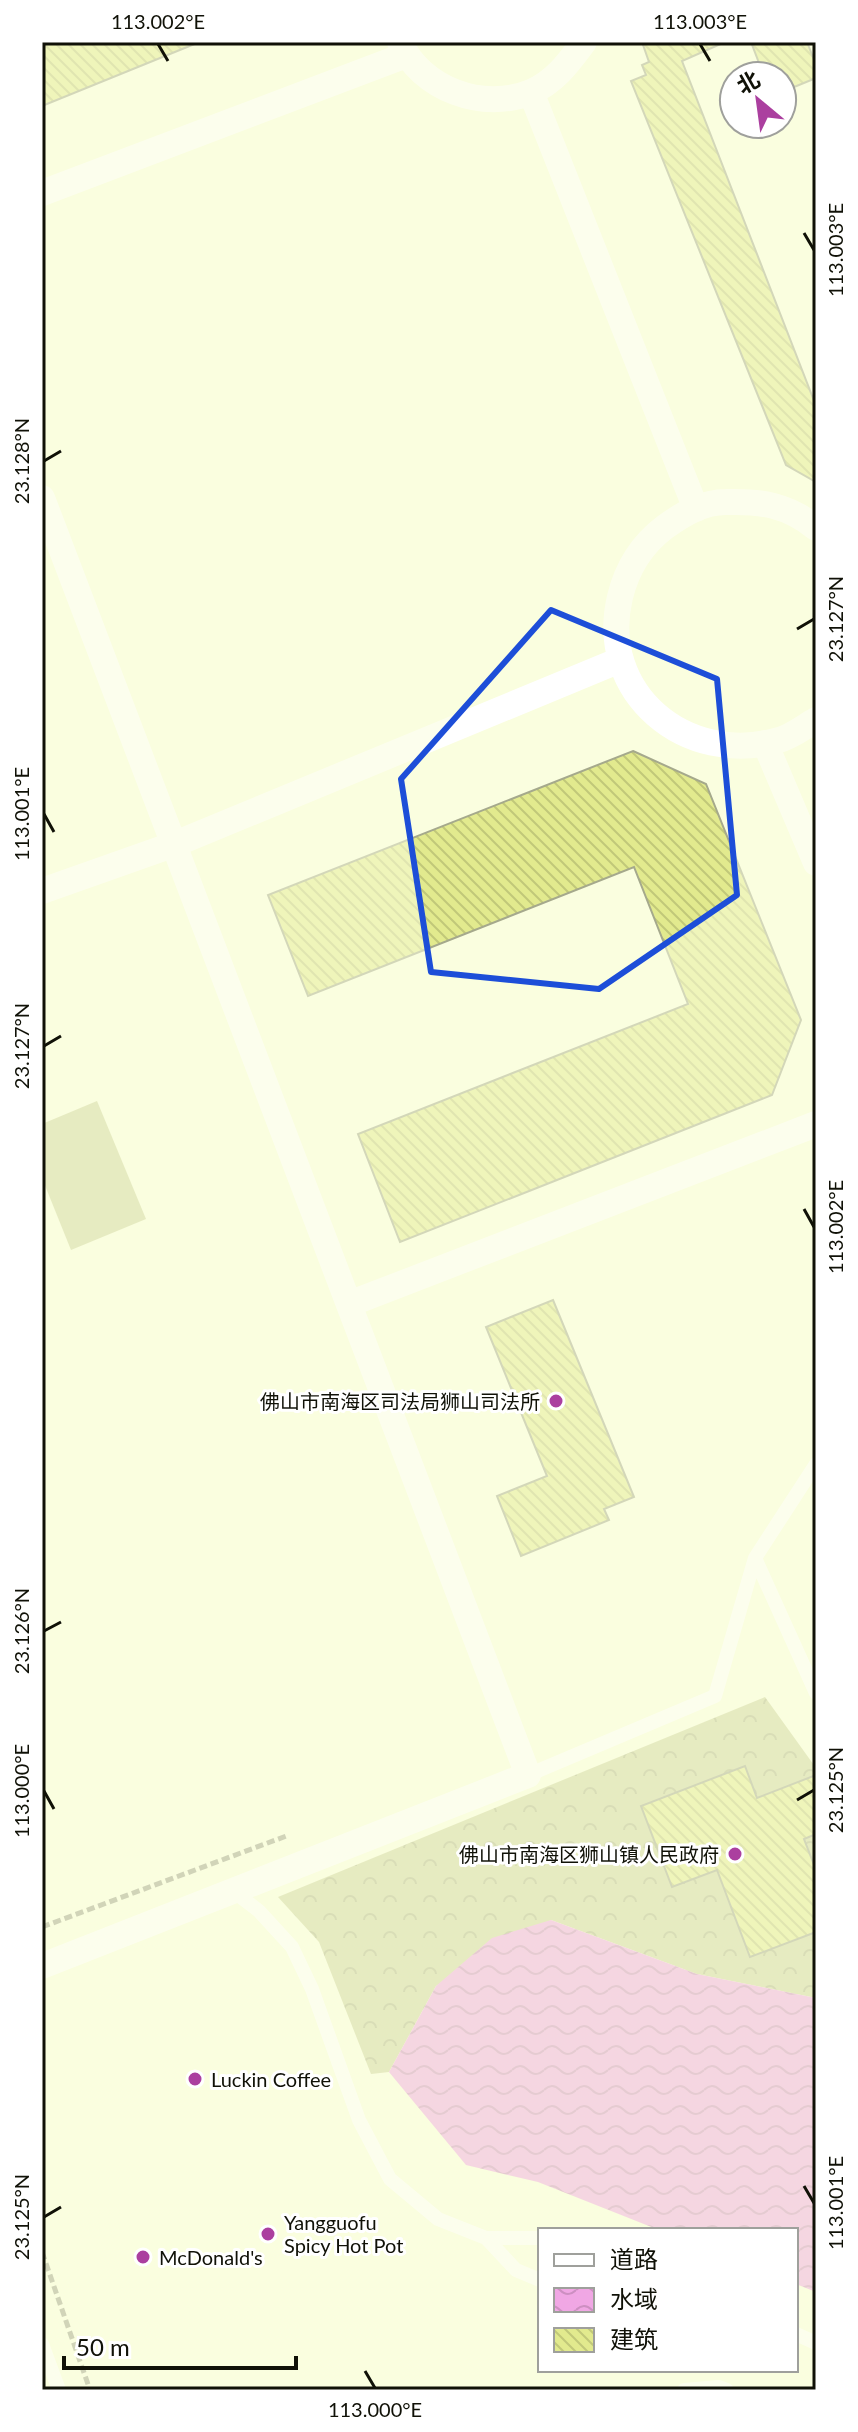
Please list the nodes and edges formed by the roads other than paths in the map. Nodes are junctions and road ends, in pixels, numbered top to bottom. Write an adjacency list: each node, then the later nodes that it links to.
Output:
1 (584, 42): 3 (street)
2 (403, 48): 3 (street); 4 (street)
3 (531, 92): 6 (street)
4 (42, 193)
5 (42, 498): 11 (street)
6 (696, 509): 7 (street); 8 (street)
7 (816, 528)
8 (620, 660): 10 (street); 11 (street)
9 (816, 720): 10 (street)
10 (765, 743): 12 (street)
11 (175, 844): 13 (street); 15 (street)
12 (816, 863)
13 (42, 891)
14 (816, 1124): 15 (street)
15 (349, 1304): 19 (street)
16 (816, 1464): 17 (lane)
17 (755, 1558): 18 (lane); 19 (lane)
18 (816, 1693)
19 (528, 1775): 20 (street)
20 (233, 1891): 21 (street); 22 (lane)
21 (42, 1966)
22 (486, 2238): 23 (lane); 24 (lane)
23 (538, 2238)
24 (538, 2279)
25 (42, 2344): 26 (lane)
26 (59, 2390)
27 (684, 2390): 28 (lane)
28 (727, 2390)

